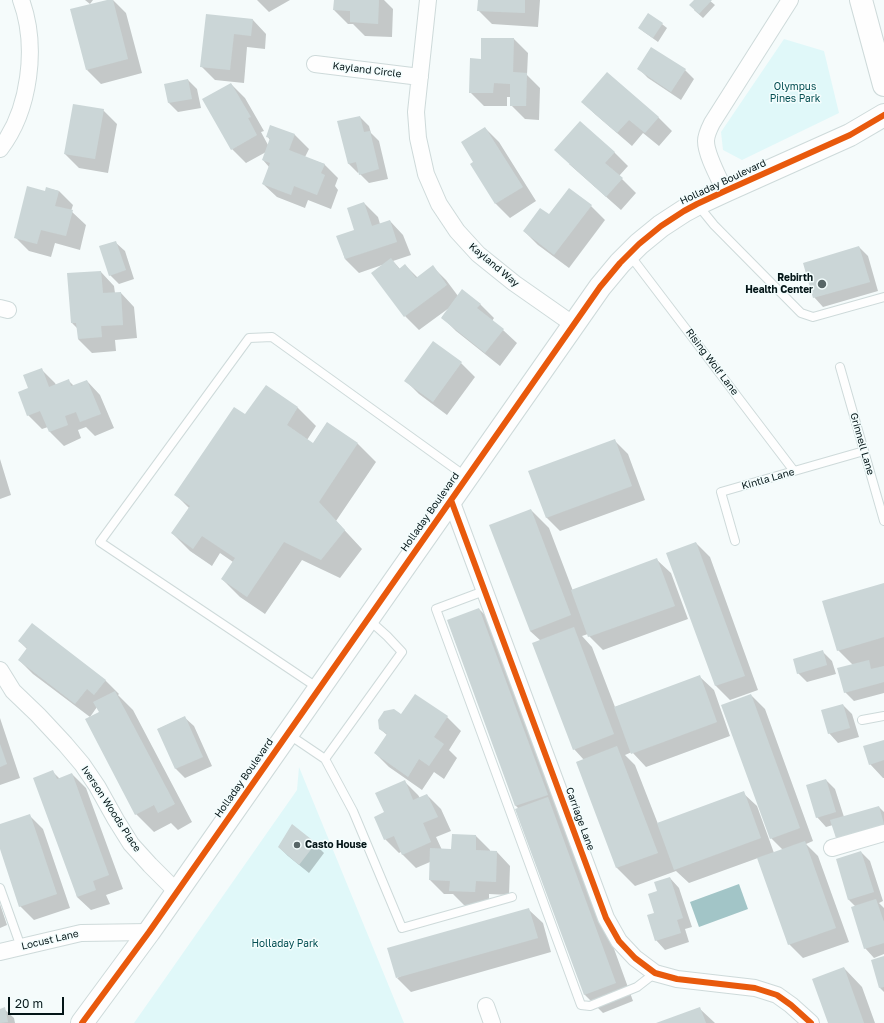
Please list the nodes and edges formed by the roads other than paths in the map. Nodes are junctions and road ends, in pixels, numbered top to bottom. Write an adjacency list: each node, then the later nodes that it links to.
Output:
1 (21, 0): 9 (street)
2 (428, 0): 6 (street, Kayland Way)
3 (790, 0): 10 (street, Holladay Boulevard)
4 (861, 0): 7 (street)
5 (315, 64): 6 (street, Kayland Circle)
6 (420, 77): 14 (street, Kayland Way)
7 (884, 85)
8 (884, 115): 10 (street, Holladay Boulevard)
9 (0, 149)
10 (725, 191): 11 (street, Holladay Boulevard)
11 (697, 204): 12 (street, Holladay Boulevard); 13 (lane)
12 (629, 254): 14 (street, Holladay Boulevard); 17 (lane, Rising Wolf Lane)
13 (884, 297)
14 (574, 325): 18 (street, Holladay Boulevard)
15 (840, 367): 16 (lane, Grinnell Lane)
16 (864, 451): 17 (lane, Kintla Lane); 20 (lane, Grinnell Lane)
17 (794, 471): 21 (lane, Kintla Lane)
18 (466, 477): 19 (street, Holladay Boulevard); 25 (lane)
19 (451, 500): 22 (street, Carriage Lane); 23 (street, Holladay Boulevard)
20 (884, 521)
21 (735, 541)
22 (484, 591): 38 (street, Carriage Lane); 38 (lane)
23 (368, 619): 25 (street, Holladay Boulevard); 29 (lane)
24 (0, 670): 33 (street, Iverson Woods Place)
25 (319, 689): 28 (street, Holladay Boulevard)
26 (884, 716): 27 (lane)
27 (862, 720)
28 (288, 734): 29 (lane); 33 (street, Holladay Boulevard)
29 (325, 759): 34 (lane)
30 (884, 833): 31 (street)
31 (832, 848)
32 (0, 888): 36 (lane)
33 (177, 892): 35 (street, Holladay Boulevard)
34 (512, 897)
35 (149, 932): 36 (street, Locust Lane); 40 (street, Holladay Boulevard)
36 (21, 947): 37 (street, Locust Lane)
37 (0, 952)
38 (655, 973): 42 (street, Carriage Lane)
39 (486, 1006): 41 (street)
40 (82, 1023)
41 (492, 1023)
42 (811, 1023)

